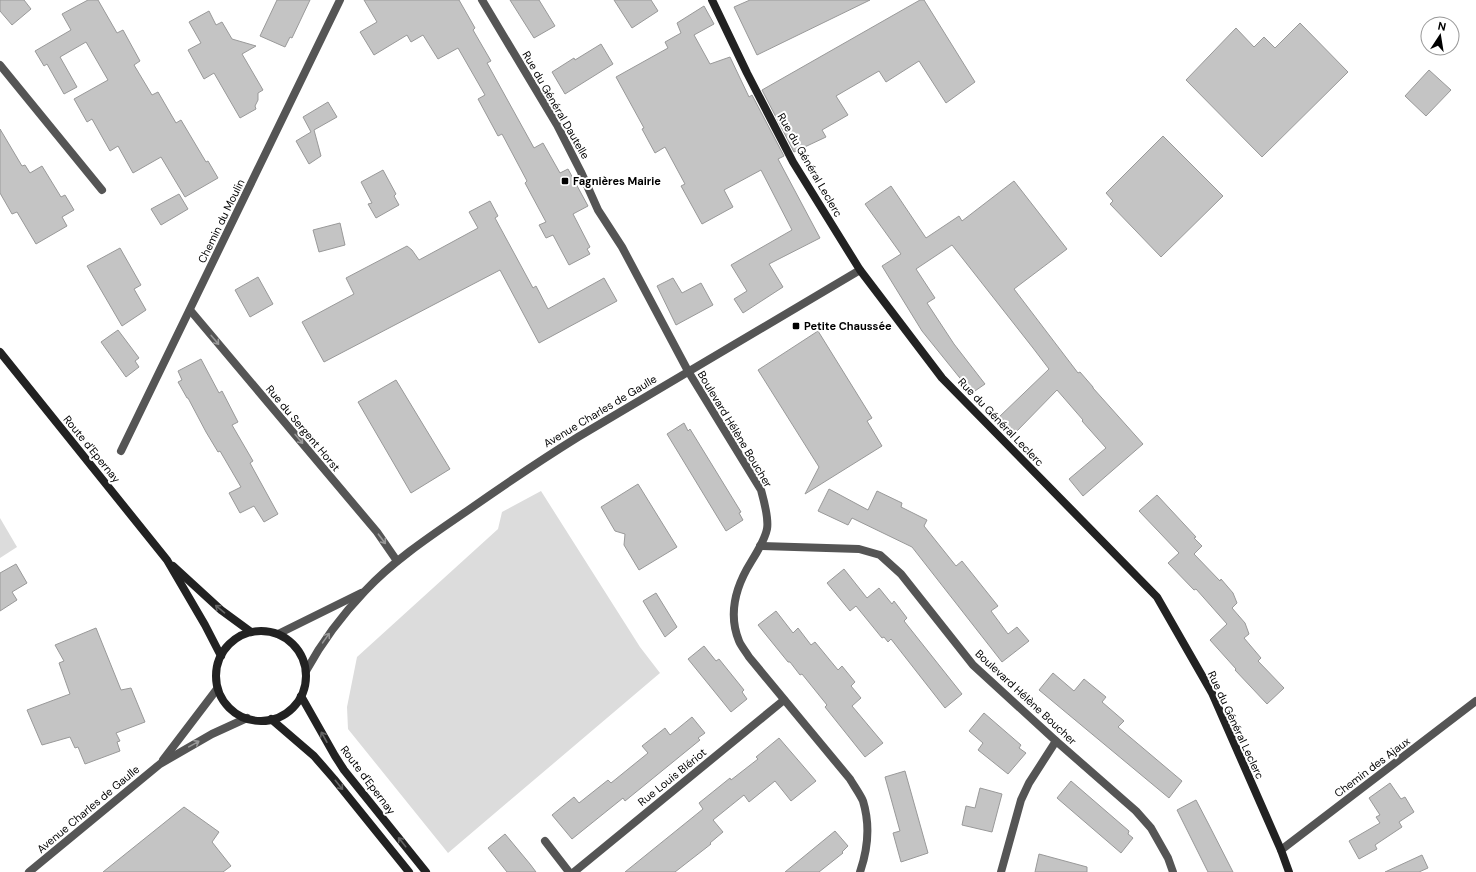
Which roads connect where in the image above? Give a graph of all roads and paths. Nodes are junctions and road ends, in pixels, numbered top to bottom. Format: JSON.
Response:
{"nodes":[{"id":1,"x":340,"y":0,"type":"edge"},
{"id":2,"x":482,"y":0,"type":"edge"},
{"id":3,"x":712,"y":0,"type":"edge"},
{"id":4,"x":0,"y":65,"type":"edge"},
{"id":5,"x":102,"y":190,"type":"dead end"},
{"id":6,"x":860,"y":270,"type":"junction"},
{"id":7,"x":190,"y":310,"type":"junction"},
{"id":8,"x":0,"y":352,"type":"edge"},
{"id":9,"x":688,"y":371,"type":"junction"},
{"id":10,"x":121,"y":451,"type":"dead end"},
{"id":11,"x":760,"y":546,"type":"junction"},
{"id":12,"x":167,"y":560,"type":"junction"},
{"id":13,"x":397,"y":562,"type":"junction"},
{"id":14,"x":365,"y":590,"type":"junction"},
{"id":15,"x":251,"y":632,"type":"junction"},
{"id":16,"x":278,"y":634,"type":"junction"},
{"id":17,"x":221,"y":656,"type":"junction"},
{"id":18,"x":306,"y":671,"type":"junction"},
{"id":19,"x":217,"y":689,"type":"junction"},
{"id":20,"x":301,"y":696,"type":"junction"},
{"id":21,"x":784,"y":700,"type":"junction"},
{"id":22,"x":1476,"y":701,"type":"edge"},
{"id":23,"x":247,"y":718,"type":"junction"},
{"id":24,"x":271,"y":719,"type":"junction"},
{"id":25,"x":1056,"y":741,"type":"junction"},
{"id":26,"x":160,"y":764,"type":"junction"},
{"id":27,"x":545,"y":841,"type":"dead end"},
{"id":28,"x":1281,"y":850,"type":"junction"},
{"id":29,"x":29,"y":872,"type":"edge"},
{"id":30,"x":409,"y":872,"type":"edge"},
{"id":31,"x":426,"y":872,"type":"edge"},
{"id":32,"x":569,"y":872,"type":"edge"},
{"id":33,"x":574,"y":872,"type":"edge"},
{"id":34,"x":860,"y":872,"type":"edge"},
{"id":35,"x":1001,"y":872,"type":"edge"},
{"id":36,"x":1173,"y":872,"type":"edge"},
{"id":37,"x":1289,"y":872,"type":"edge"}],
"edges":[{"from":1,"to":7,"type":"street","name":"Chemin du Moulin"},
{"from":2,"to":9,"type":"street","name":"Rue du Général Dautelle"},
{"from":3,"to":6,"type":"main road","name":"Rue du Général Leclerc"},
{"from":4,"to":5,"type":"street"},
{"from":6,"to":9,"type":"street","name":"Avenue Charles de Gaulle"},
{"from":6,"to":28,"type":"main road","name":"Rue du Général Leclerc"},
{"from":7,"to":10,"type":"street","name":"Chemin du Moulin"},
{"from":7,"to":13,"type":"street","name":"Rue du Sergent Horst","one_way":true},
{"from":8,"to":12,"type":"main road","name":"Route d'Epernay"},
{"from":9,"to":11,"type":"street","name":"Boulevard Hélène Boucher"},
{"from":9,"to":13,"type":"street","name":"Avenue Charles de Gaulle"},
{"from":11,"to":21,"type":"street","name":"Boulevard Hélène Boucher"},
{"from":11,"to":25,"type":"street","name":"Boulevard Hélène Boucher"},
{"from":15,"to":12,"type":"main road","name":"Route d'Epernay","one_way":true},
{"from":12,"to":17,"type":"main road","name":"Route d'Epernay"},
{"from":13,"to":14,"type":"street","name":"Avenue Charles de Gaulle"},
{"from":14,"to":16,"type":"street","name":"Avenue Charles de Gaulle"},
{"from":18,"to":14,"type":"street","name":"Avenue Charles de Gaulle","one_way":true},
{"from":15,"to":16,"type":"main road"},
{"from":15,"to":17,"type":"main road"},
{"from":16,"to":18,"type":"main road"},
{"from":17,"to":19,"type":"main road"},
{"from":18,"to":20,"type":"main road"},
{"from":19,"to":23,"type":"main road"},
{"from":19,"to":26,"type":"street","name":"Avenue Charles de Gaulle"},
{"from":20,"to":24,"type":"main road"},
{"from":31,"to":20,"type":"main road","name":"Route d'Epernay","one_way":true},
{"from":21,"to":33,"type":"street","name":"Rue Louis Blériot"},
{"from":21,"to":34,"type":"street","name":"Boulevard Hélène Boucher"},
{"from":22,"to":28,"type":"street","name":"Chemin des Ajaux"},
{"from":23,"to":24,"type":"main road"},
{"from":26,"to":23,"type":"street","name":"Avenue Charles de Gaulle","one_way":true},
{"from":24,"to":30,"type":"main road","one_way":true},
{"from":25,"to":35,"type":"street"},
{"from":25,"to":36,"type":"street","name":"Boulevard Hélène Boucher"},
{"from":26,"to":29,"type":"street","name":"Avenue Charles de Gaulle"},
{"from":27,"to":32,"type":"street"},
{"from":28,"to":37,"type":"main road","name":"Rue du Général Leclerc"}]}
